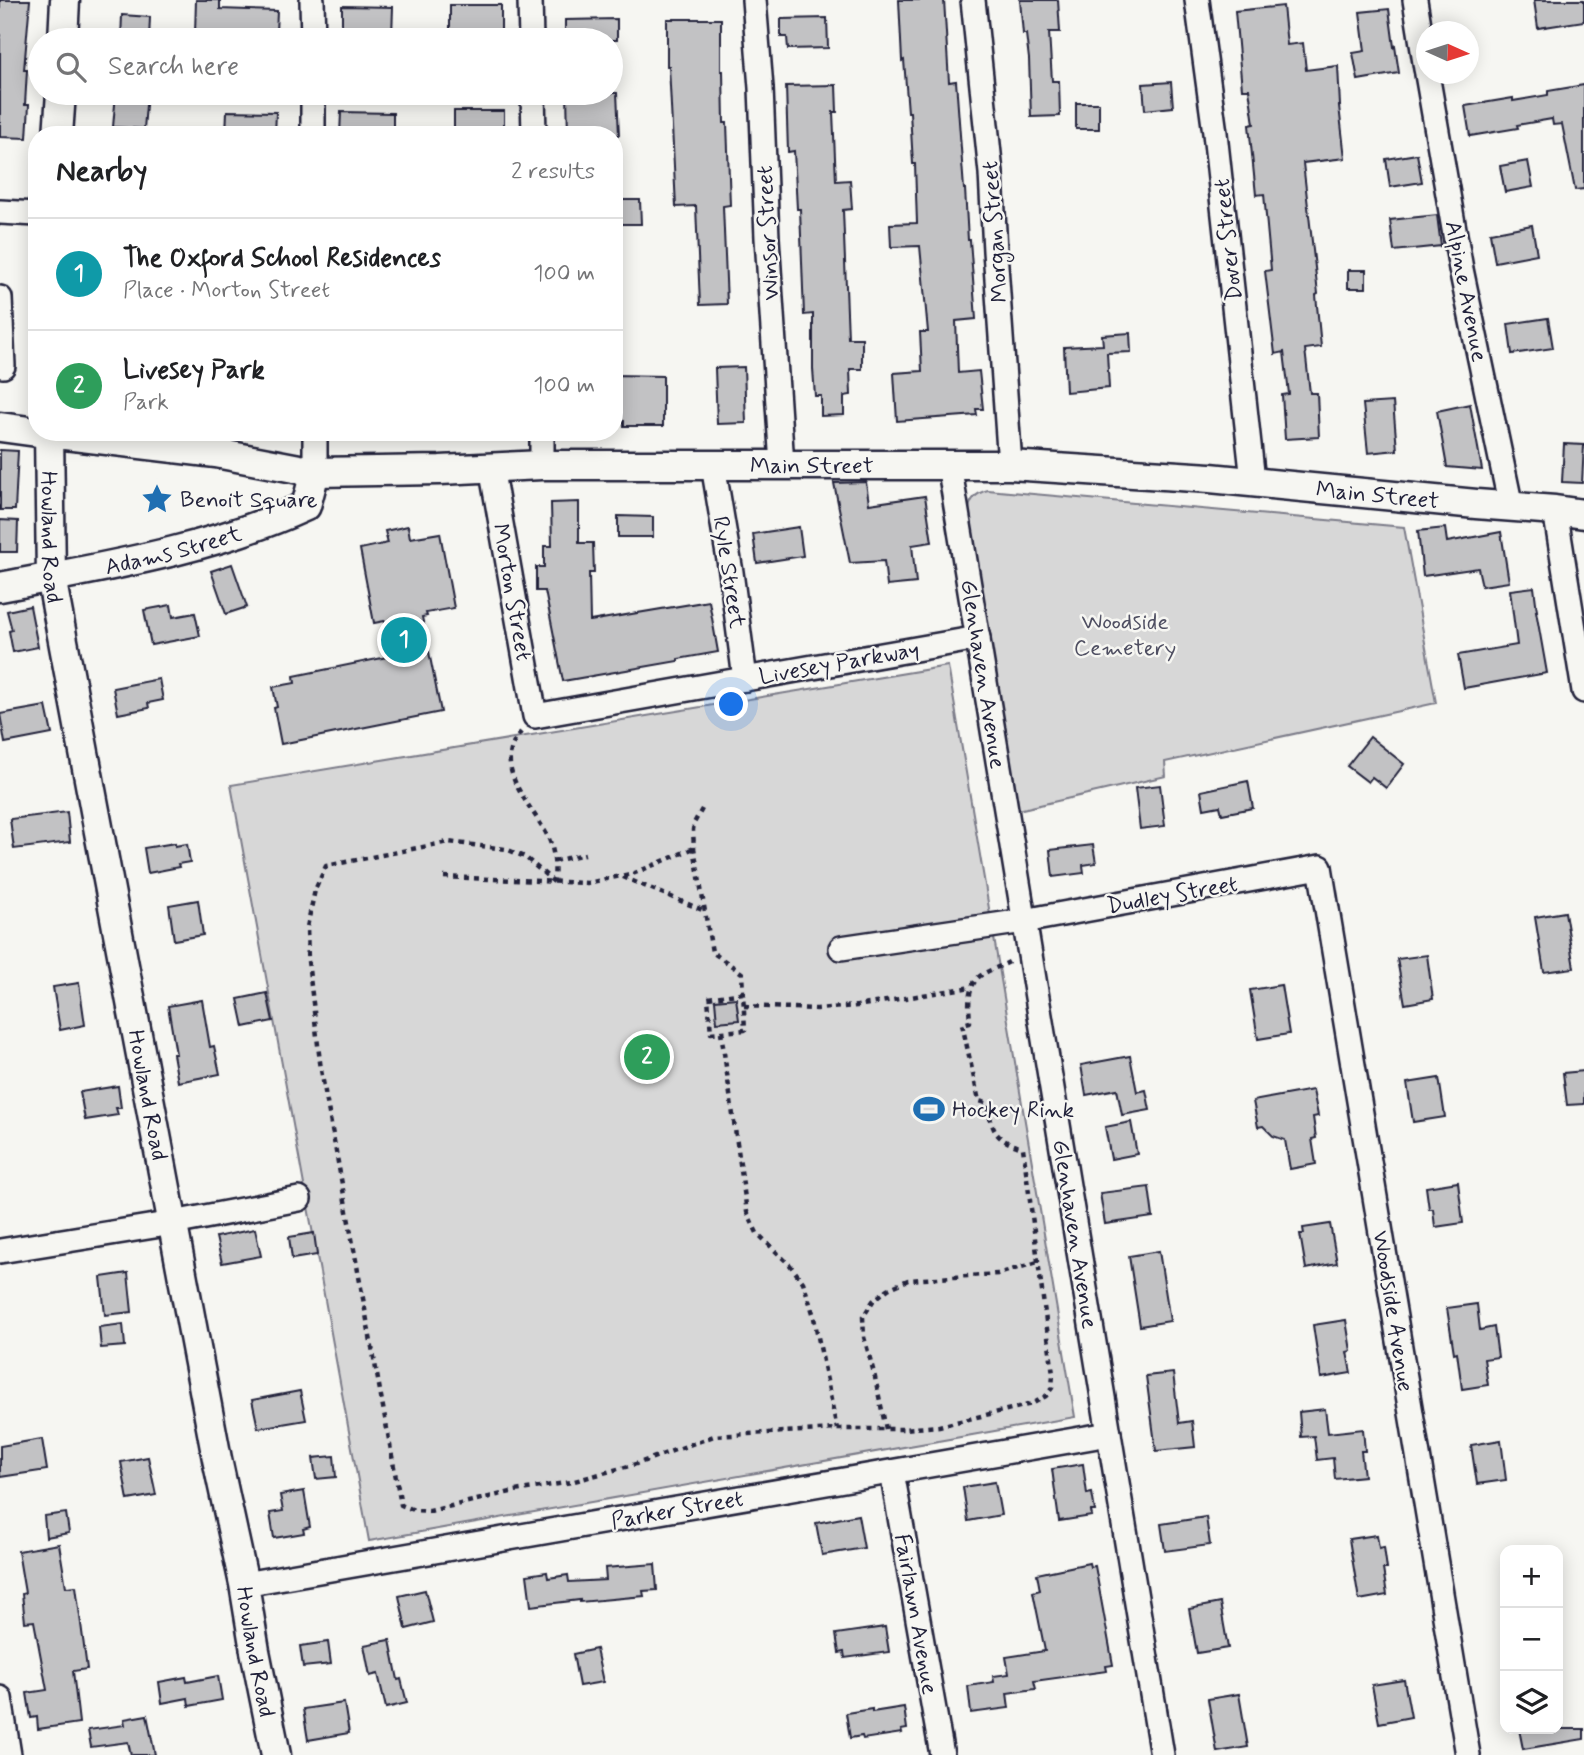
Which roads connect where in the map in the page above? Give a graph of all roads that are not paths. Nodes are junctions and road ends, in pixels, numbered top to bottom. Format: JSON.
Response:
{"nodes":[{"id":1,"x":65,"y":0,"type":"edge"},
{"id":2,"x":312,"y":0,"type":"edge"},
{"id":3,"x":530,"y":0,"type":"edge"},
{"id":4,"x":754,"y":0,"type":"edge"},
{"id":5,"x":973,"y":0,"type":"edge"},
{"id":6,"x":1197,"y":0,"type":"edge"},
{"id":7,"x":1415,"y":0,"type":"edge"},
{"id":8,"x":1419,"y":21,"type":"edge"},
{"id":9,"x":64,"y":28,"type":"edge"},
{"id":10,"x":313,"y":28,"type":"edge"},
{"id":11,"x":531,"y":28,"type":"edge"},
{"id":12,"x":1429,"y":84,"type":"edge"},
{"id":13,"x":60,"y":105,"type":"edge"},
{"id":14,"x":313,"y":105,"type":"edge"},
{"id":15,"x":533,"y":105,"type":"edge"},
{"id":16,"x":59,"y":126,"type":"edge"},
{"id":17,"x":313,"y":126,"type":"edge"},
{"id":18,"x":534,"y":126,"type":"edge"},
{"id":19,"x":0,"y":212,"type":"edge"},
{"id":20,"x":28,"y":214,"type":"edge"},
{"id":21,"x":0,"y":298,"type":"edge"},
{"id":22,"x":0,"y":365,"type":"edge"},
{"id":23,"x":0,"y":427,"type":"edge"},
{"id":24,"x":28,"y":430,"type":"edge"},
{"id":25,"x":43,"y":441,"type":"edge"},
{"id":26,"x":117,"y":441,"type":"edge"},
{"id":27,"x":315,"y":441,"type":"edge"},
{"id":28,"x":542,"y":441,"type":"edge"},
{"id":29,"x":949,"y":464,"type":"junction"},
{"id":30,"x":542,"y":465,"type":"junction"},
{"id":31,"x":713,"y":465,"type":"junction"},
{"id":32,"x":782,"y":465,"type":"junction"},
{"id":33,"x":1010,"y":465,"type":"junction"},
{"id":34,"x":491,"y":467,"type":"junction"},
{"id":35,"x":315,"y":472,"type":"junction"},
{"id":36,"x":1252,"y":481,"type":"junction"},
{"id":37,"x":1511,"y":507,"type":"junction"},
{"id":38,"x":1555,"y":510,"type":"junction"},
{"id":39,"x":1584,"y":514,"type":"edge"},
{"id":40,"x":51,"y":577,"type":"junction"},
{"id":41,"x":0,"y":587,"type":"edge"},
{"id":42,"x":978,"y":638,"type":"junction"},
{"id":43,"x":745,"y":679,"type":"junction"},
{"id":44,"x":1584,"y":691,"type":"edge"},
{"id":45,"x":536,"y":716,"type":"joint"},
{"id":46,"x":1320,"y":867,"type":"joint"},
{"id":47,"x":1026,"y":929,"type":"junction"},
{"id":48,"x":841,"y":948,"type":"dead end"},
{"id":49,"x":299,"y":1199,"type":"dead end"},
{"id":50,"x":173,"y":1223,"type":"junction"},
{"id":51,"x":0,"y":1251,"type":"edge"},
{"id":52,"x":1109,"y":1434,"type":"junction"},
{"id":53,"x":892,"y":1472,"type":"junction"},
{"id":54,"x":244,"y":1584,"type":"junction"},
{"id":55,"x":0,"y":1698,"type":"edge"},
{"id":56,"x":9,"y":1755,"type":"edge"},
{"id":57,"x":276,"y":1755,"type":"edge"},
{"id":58,"x":942,"y":1755,"type":"edge"},
{"id":59,"x":1162,"y":1755,"type":"edge"},
{"id":60,"x":1468,"y":1755,"type":"edge"}],
"edges":[{"from":1,"to":9,"type":"main road"},
{"from":2,"to":10,"type":"street"},
{"from":3,"to":11,"type":"street"},
{"from":4,"to":32,"type":"street","name":"Winsor Street"},
{"from":5,"to":33,"type":"street","name":"Morgan Street"},
{"from":6,"to":36,"type":"street","name":"Dover Street"},
{"from":7,"to":8,"type":"street","name":"Alpine Avenue"},
{"from":12,"to":37,"type":"street","name":"Alpine Avenue"},
{"from":13,"to":16,"type":"main road"},
{"from":14,"to":17,"type":"street"},
{"from":15,"to":18,"type":"street"},
{"from":19,"to":20,"type":"street"},
{"from":21,"to":22,"type":"street"},
{"from":23,"to":24,"type":"main road","name":"Main Street"},
{"from":25,"to":40,"type":"main road","name":"Howland Road"},
{"from":26,"to":35,"type":"main road","name":"Main Street"},
{"from":27,"to":35,"type":"street"},
{"from":28,"to":30,"type":"street"},
{"from":29,"to":32,"type":"main road","name":"Main Street"},
{"from":29,"to":33,"type":"main road","name":"Main Street"},
{"from":29,"to":42,"type":"street","name":"Glenhaven Avenue"},
{"from":30,"to":31,"type":"main road","name":"Main Street"},
{"from":30,"to":34,"type":"main road","name":"Main Street"},
{"from":31,"to":32,"type":"main road","name":"Main Street"},
{"from":31,"to":43,"type":"street","name":"Ryle Street"},
{"from":33,"to":36,"type":"main road","name":"Main Street"},
{"from":34,"to":35,"type":"main road","name":"Main Street"},
{"from":34,"to":45,"type":"street","name":"Morton Street"},
{"from":35,"to":40,"type":"main road","name":"Adams Street"},
{"from":36,"to":37,"type":"main road","name":"Main Street"},
{"from":37,"to":38,"type":"main road","name":"Main Street"},
{"from":38,"to":39,"type":"main road","name":"Main Street"},
{"from":38,"to":44,"type":"street"},
{"from":40,"to":41,"type":"main road","name":"Adams Street"},
{"from":40,"to":50,"type":"main road","name":"Howland Road"},
{"from":42,"to":43,"type":"street","name":"Livesey Parkway"},
{"from":42,"to":47,"type":"street","name":"Glenhaven Avenue"},
{"from":43,"to":45,"type":"street","name":"Livesey Parkway"},
{"from":46,"to":47,"type":"street","name":"Dudley Street"},
{"from":46,"to":60,"type":"street","name":"Woodside Avenue"},
{"from":47,"to":48,"type":"street","name":"Dudley Street"},
{"from":47,"to":52,"type":"street","name":"Glenhaven Avenue"},
{"from":49,"to":50,"type":"street"},
{"from":50,"to":51,"type":"street"},
{"from":50,"to":54,"type":"main road","name":"Howland Road"},
{"from":52,"to":53,"type":"street","name":"Parker Street"},
{"from":52,"to":59,"type":"street","name":"Glenhaven Avenue"},
{"from":53,"to":54,"type":"street","name":"Parker Street"},
{"from":53,"to":58,"type":"street","name":"Fairlawn Avenue"},
{"from":54,"to":57,"type":"main road","name":"Howland Road"},
{"from":55,"to":56,"type":"street"}]}
